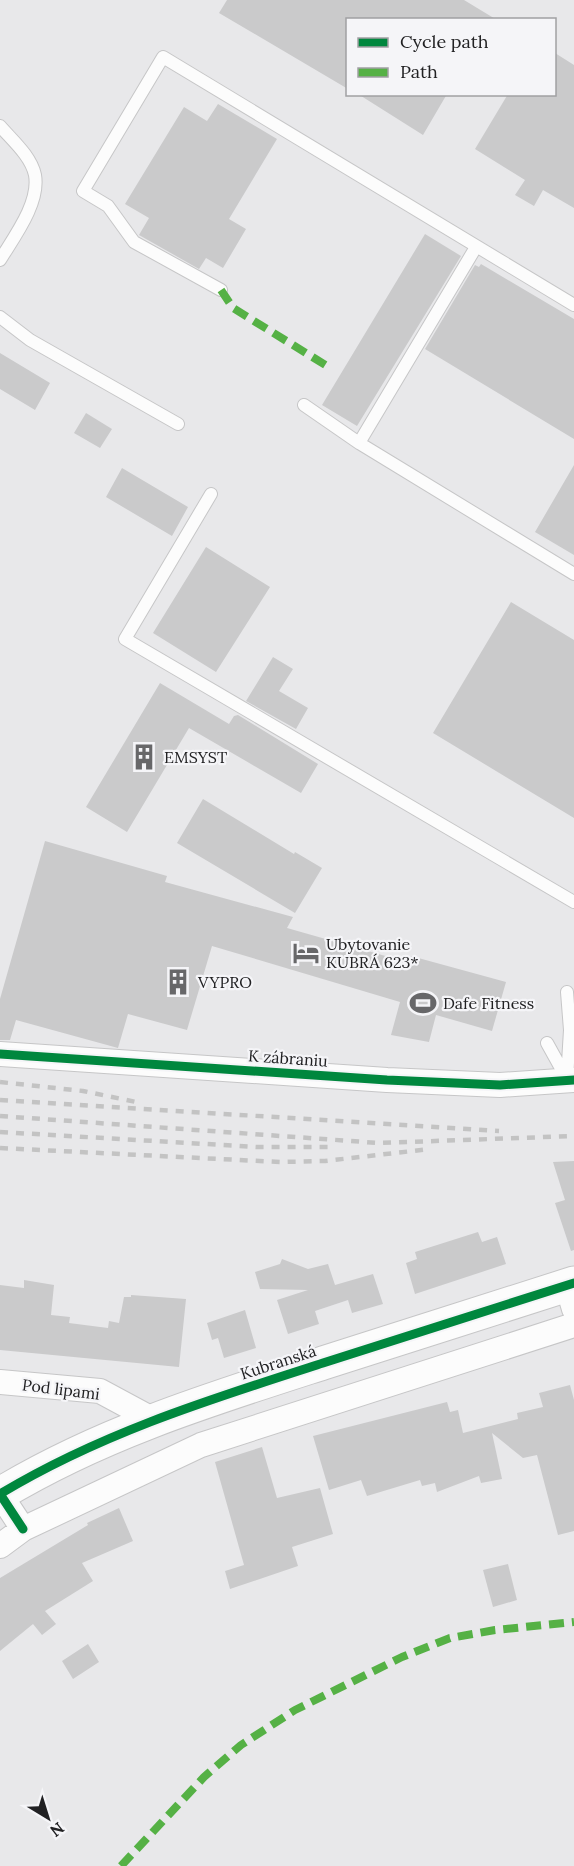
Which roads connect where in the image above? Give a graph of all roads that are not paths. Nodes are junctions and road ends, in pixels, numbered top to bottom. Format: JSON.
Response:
{"nodes":[{"id":1,"x":0,"y":126,"type":"edge"},
{"id":2,"x":476,"y":247,"type":"junction"},
{"id":3,"x":0,"y":260,"type":"edge"},
{"id":4,"x":221,"y":290,"type":"dead end"},
{"id":5,"x":574,"y":305,"type":"edge"},
{"id":6,"x":0,"y":317,"type":"edge"},
{"id":7,"x":304,"y":405,"type":"dead end"},
{"id":8,"x":178,"y":424,"type":"dead end"},
{"id":9,"x":359,"y":443,"type":"junction"},
{"id":10,"x":211,"y":494,"type":"dead end"},
{"id":11,"x":574,"y":574,"type":"edge"},
{"id":12,"x":574,"y":902,"type":"edge"},
{"id":13,"x":567,"y":992,"type":"dead end"},
{"id":14,"x":572,"y":1026,"type":"edge"},
{"id":15,"x":547,"y":1043,"type":"dead end"},
{"id":16,"x":0,"y":1054,"type":"edge"},
{"id":17,"x":570,"y":1079,"type":"edge"},
{"id":18,"x":572,"y":1292,"type":"edge"},
{"id":19,"x":574,"y":1325,"type":"edge"},
{"id":20,"x":386,"y":1343,"type":"junction"},
{"id":21,"x":0,"y":1382,"type":"edge"},
{"id":22,"x":397,"y":1382,"type":"junction"},
{"id":23,"x":187,"y":1406,"type":"junction"},
{"id":24,"x":152,"y":1419,"type":"junction"},
{"id":25,"x":201,"y":1445,"type":"junction"},
{"id":26,"x":0,"y":1494,"type":"edge"},
{"id":27,"x":23,"y":1529,"type":"junction"},
{"id":28,"x":0,"y":1546,"type":"edge"}],
"edges":[{"from":1,"to":3,"type":"lane"},
{"from":2,"to":4,"type":"lane"},
{"from":2,"to":5,"type":"lane"},
{"from":2,"to":9,"type":"lane"},
{"from":6,"to":8,"type":"lane"},
{"from":7,"to":9,"type":"lane"},
{"from":9,"to":11,"type":"lane"},
{"from":10,"to":12,"type":"lane"},
{"from":13,"to":14,"type":"lane"},
{"from":14,"to":17,"type":"lane"},
{"from":15,"to":17,"type":"lane"},
{"from":16,"to":17,"type":"street","name":"K zábraniu"},
{"from":18,"to":20,"type":"street","name":"Kubranská"},
{"from":19,"to":22,"type":"street"},
{"from":20,"to":22,"type":"street"},
{"from":20,"to":23,"type":"street","name":"Kubranská"},
{"from":21,"to":24,"type":"street","name":"Pod lipami"},
{"from":22,"to":25,"type":"street"},
{"from":23,"to":24,"type":"street","name":"Kubranská"},
{"from":23,"to":25,"type":"street"},
{"from":24,"to":26,"type":"street","name":"Kubranská"},
{"from":25,"to":27,"type":"street"},
{"from":26,"to":27,"type":"street","name":"Kubranská"},
{"from":27,"to":28,"type":"street"}]}
